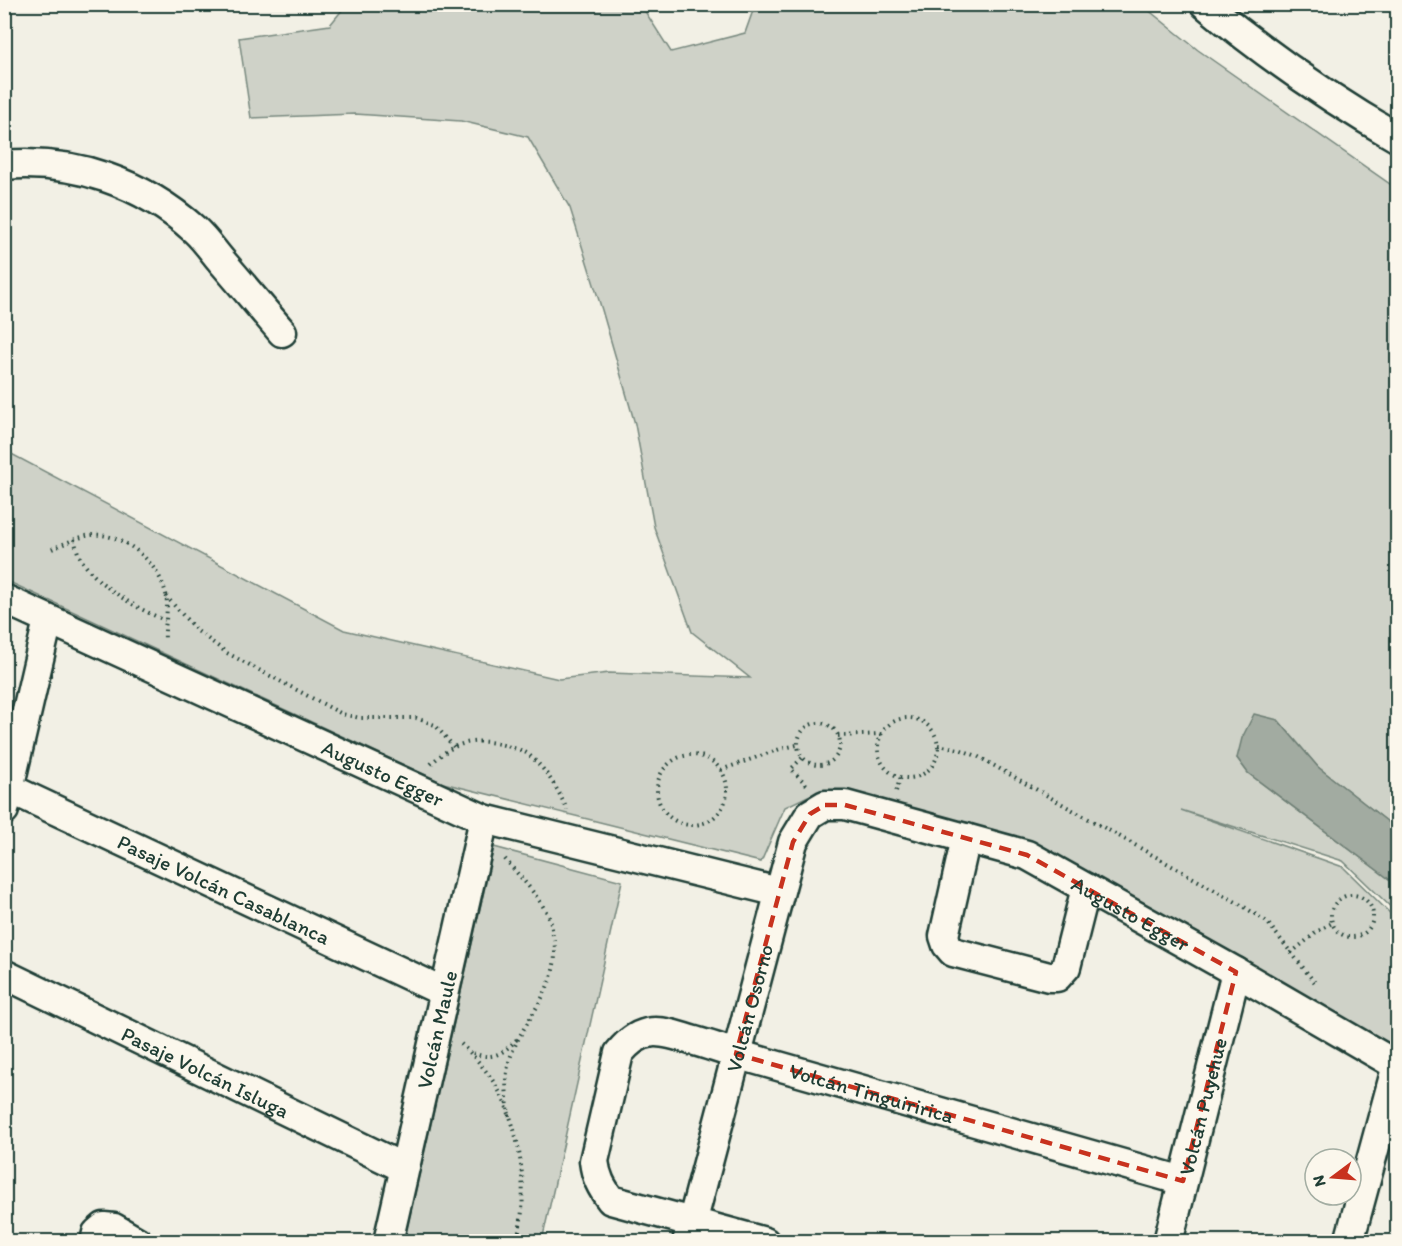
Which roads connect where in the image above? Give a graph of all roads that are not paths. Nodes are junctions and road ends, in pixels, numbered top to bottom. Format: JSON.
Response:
{"nodes":[{"id":1,"x":1205,"y":4,"type":"edge"},
{"id":2,"x":1398,"y":138,"type":"edge"},
{"id":3,"x":4,"y":165,"type":"edge"},
{"id":4,"x":282,"y":332,"type":"dead end"},
{"id":5,"x":4,"y":599,"type":"edge"},
{"id":6,"x":48,"y":620,"type":"junction"},
{"id":7,"x":6,"y":795,"type":"edge"},
{"id":8,"x":845,"y":805,"type":"joint"},
{"id":9,"x":484,"y":819,"type":"junction"},
{"id":10,"x":966,"y":838,"type":"junction"},
{"id":11,"x":1086,"y":888,"type":"junction"},
{"id":12,"x":779,"y":892,"type":"junction"},
{"id":13,"x":1236,"y":972,"type":"junction"},
{"id":14,"x":4,"y":974,"type":"edge"},
{"id":15,"x":444,"y":992,"type":"junction"},
{"id":16,"x":736,"y":1054,"type":"junction"},
{"id":17,"x":1397,"y":1066,"type":"edge"},
{"id":18,"x":404,"y":1168,"type":"junction"},
{"id":19,"x":1183,"y":1181,"type":"junction"},
{"id":20,"x":690,"y":1231,"type":"edge"},
{"id":21,"x":95,"y":1242,"type":"edge"},
{"id":22,"x":138,"y":1242,"type":"edge"},
{"id":23,"x":387,"y":1242,"type":"edge"},
{"id":24,"x":765,"y":1242,"type":"edge"},
{"id":25,"x":1168,"y":1242,"type":"edge"},
{"id":26,"x":1349,"y":1242,"type":"edge"}],
"edges":[{"from":1,"to":2,"type":"street"},
{"from":3,"to":4,"type":"street"},
{"from":5,"to":6,"type":"street","name":"Augusto Egger"},
{"from":6,"to":7,"type":"street"},
{"from":6,"to":9,"type":"street","name":"Augusto Egger"},
{"from":7,"to":15,"type":"street","name":"Pasaje Volcán Casablanca"},
{"from":8,"to":10,"type":"street","name":"Augusto Egger"},
{"from":8,"to":12,"type":"street","name":"Volcán Osorno"},
{"from":9,"to":12,"type":"street","name":"Augusto Egger"},
{"from":9,"to":15,"type":"street","name":"Volcán Maule"},
{"from":10,"to":11,"type":"street","name":"Augusto Egger"},
{"from":10,"to":11,"type":"street"},
{"from":11,"to":13,"type":"street","name":"Augusto Egger"},
{"from":12,"to":16,"type":"street","name":"Volcán Osorno"},
{"from":13,"to":17,"type":"street","name":"Augusto Egger"},
{"from":13,"to":19,"type":"street","name":"Volcán Puyehue"},
{"from":14,"to":18,"type":"street","name":"Pasaje Volcán Isluga"},
{"from":15,"to":18,"type":"street","name":"Volcán Maule"},
{"from":16,"to":19,"type":"street","name":"Volcán Tinguiririca"},
{"from":16,"to":20,"type":"street","name":"Volcán Osorno"},
{"from":16,"to":20,"type":"street","name":"Volcán Tinguiririca"},
{"from":17,"to":26,"type":"street"},
{"from":18,"to":23,"type":"street","name":"Volcán Maule"},
{"from":19,"to":25,"type":"street","name":"Volcán Puyehue"},
{"from":20,"to":24,"type":"street","name":"Volcán Tinguiririca"},
{"from":21,"to":22,"type":"street"}]}
